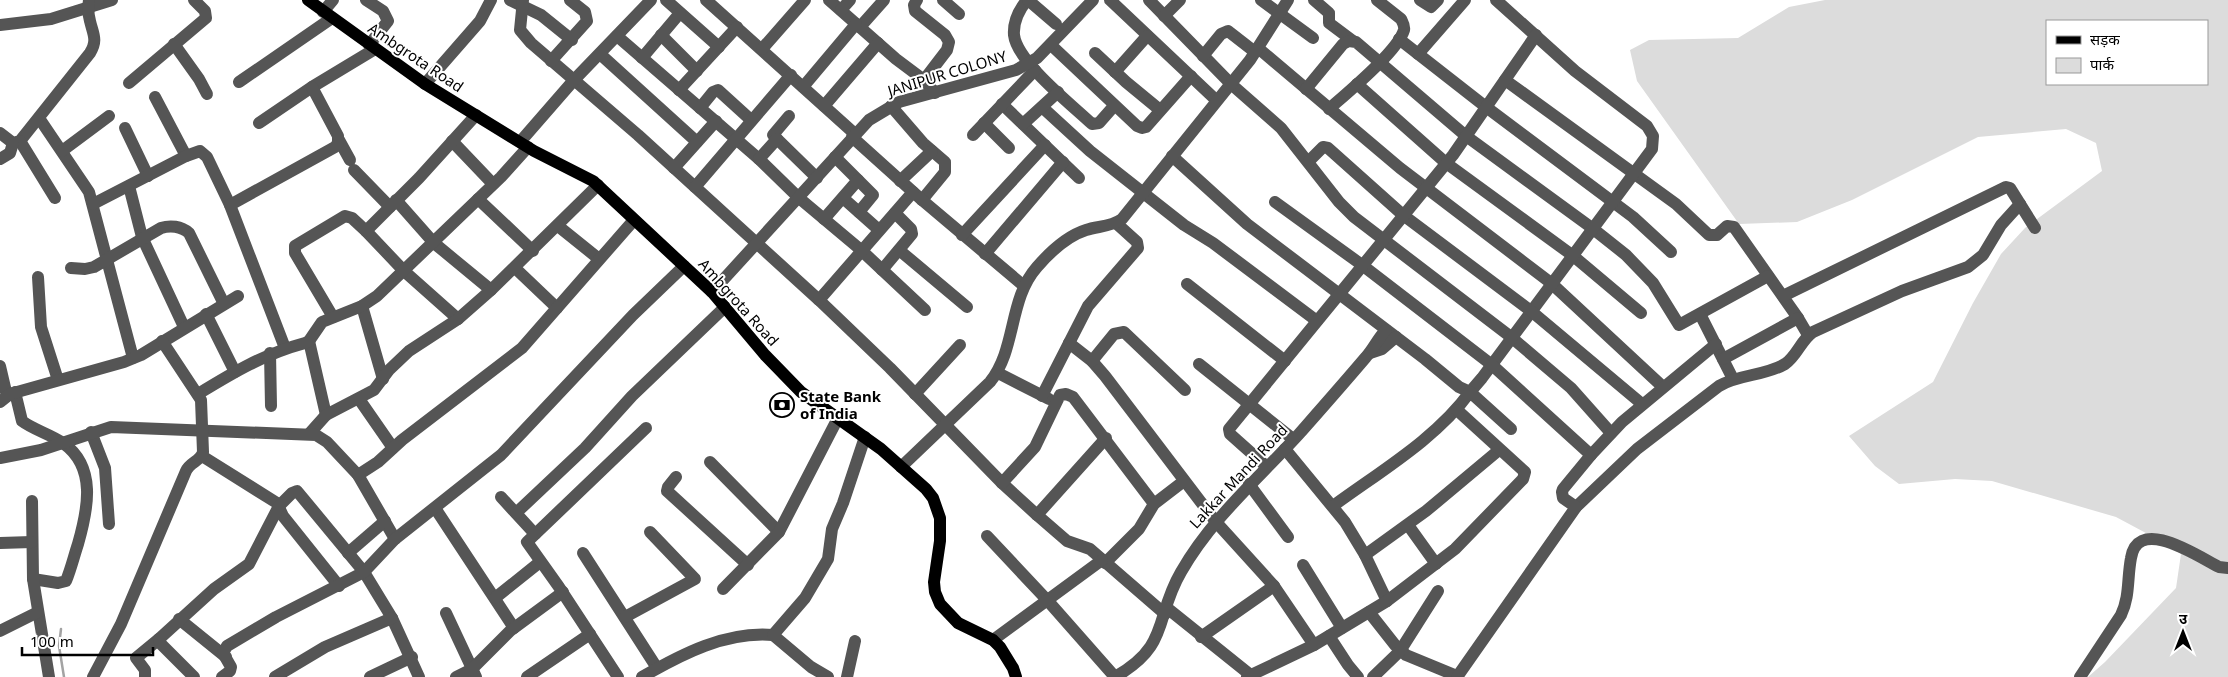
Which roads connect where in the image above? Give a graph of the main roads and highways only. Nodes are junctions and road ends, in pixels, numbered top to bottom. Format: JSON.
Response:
{"nodes":[{"id":1,"x":308,"y":0,"type":"edge"},
{"id":2,"x":1016,"y":677,"type":"edge"}],
"edges":[{"from":1,"to":2,"type":"main road","name":"Ambgrota Road"}]}
